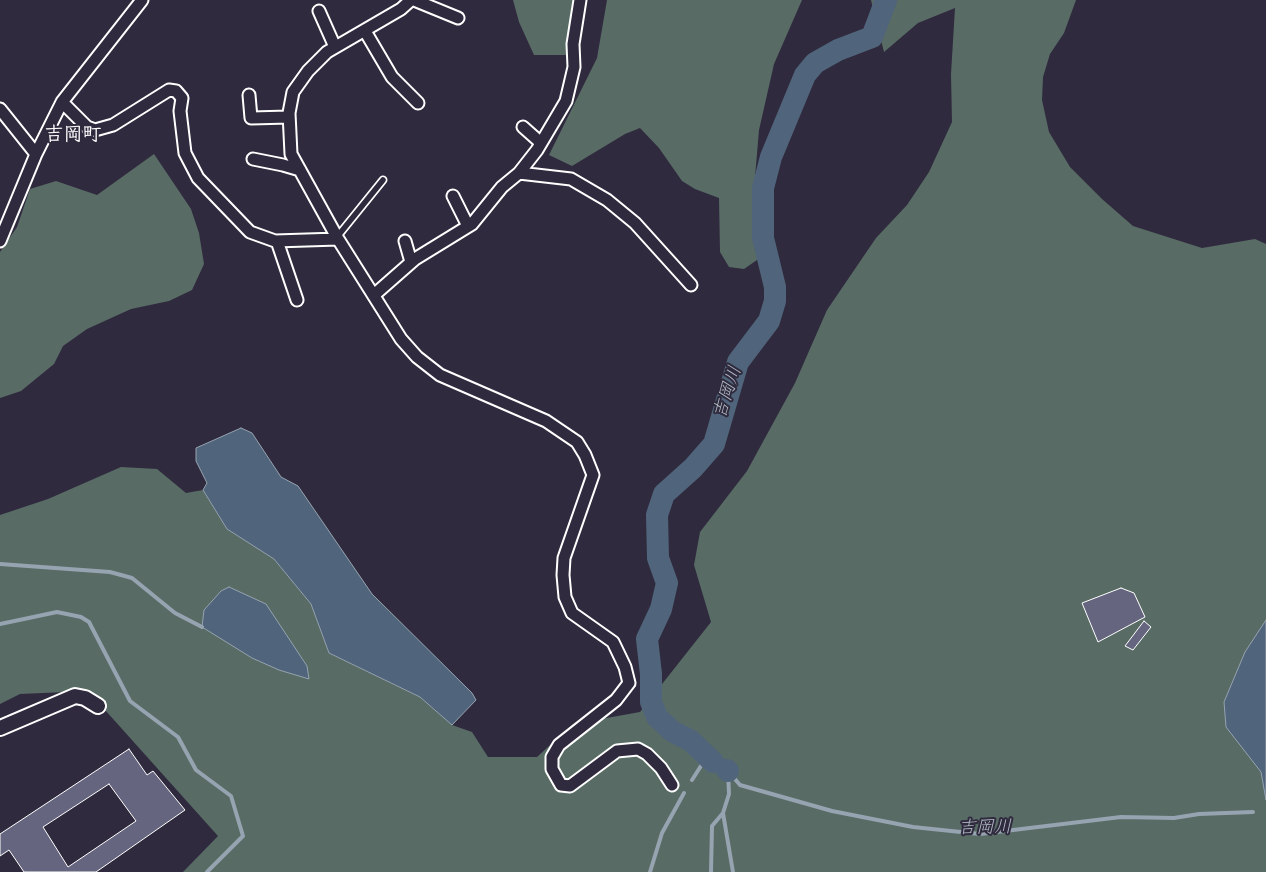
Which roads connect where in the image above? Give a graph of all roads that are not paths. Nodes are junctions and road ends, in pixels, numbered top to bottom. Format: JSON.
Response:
{"nodes":[{"id":1,"x":142,"y":0,"type":"edge"},
{"id":2,"x":413,"y":0,"type":"edge"},
{"id":3,"x":580,"y":0,"type":"edge"},
{"id":4,"x":319,"y":11,"type":"dead end"},
{"id":5,"x":458,"y":18,"type":"dead end"},
{"id":6,"x":365,"y":30,"type":"junction"},
{"id":7,"x":336,"y":47,"type":"junction"},
{"id":8,"x":249,"y":96,"type":"dead end"},
{"id":9,"x":62,"y":102,"type":"junction"},
{"id":10,"x":418,"y":103,"type":"dead end"},
{"id":11,"x":0,"y":109,"type":"edge"},
{"id":12,"x":289,"y":117,"type":"junction"},
{"id":13,"x":523,"y":126,"type":"dead end"},
{"id":14,"x":541,"y":143,"type":"junction"},
{"id":15,"x":36,"y":154,"type":"junction"},
{"id":16,"x":253,"y":159,"type":"dead end"},
{"id":17,"x":300,"y":170,"type":"junction"},
{"id":18,"x":519,"y":173,"type":"junction"},
{"id":19,"x":383,"y":180,"type":"dead end"},
{"id":20,"x":453,"y":196,"type":"dead end"},
{"id":21,"x":468,"y":226,"type":"junction"},
{"id":22,"x":338,"y":238,"type":"junction"},
{"id":23,"x":404,"y":240,"type":"dead end"},
{"id":24,"x":0,"y":241,"type":"edge"},
{"id":25,"x":277,"y":241,"type":"junction"},
{"id":26,"x":411,"y":262,"type":"junction"},
{"id":27,"x":691,"y":285,"type":"dead end"},
{"id":28,"x":374,"y":295,"type":"junction"},
{"id":29,"x":297,"y":300,"type":"dead end"},
{"id":30,"x":98,"y":706,"type":"dead end"},
{"id":31,"x":0,"y":728,"type":"edge"},
{"id":32,"x":672,"y":785,"type":"dead end"}],
"edges":[{"from":1,"to":9,"type":"street"},
{"from":2,"to":5,"type":"street"},
{"from":2,"to":6,"type":"street"},
{"from":3,"to":14,"type":"street"},
{"from":4,"to":7,"type":"street"},
{"from":6,"to":7,"type":"street"},
{"from":6,"to":10,"type":"street"},
{"from":7,"to":12,"type":"street"},
{"from":8,"to":12,"type":"street"},
{"from":9,"to":15,"type":"street"},
{"from":9,"to":25,"type":"street"},
{"from":11,"to":15,"type":"street"},
{"from":12,"to":17,"type":"street"},
{"from":13,"to":14,"type":"street"},
{"from":14,"to":18,"type":"street"},
{"from":15,"to":24,"type":"street"},
{"from":16,"to":17,"type":"street"},
{"from":17,"to":22,"type":"street"},
{"from":18,"to":21,"type":"street"},
{"from":18,"to":27,"type":"street"},
{"from":19,"to":22,"type":"lane"},
{"from":20,"to":21,"type":"street"},
{"from":21,"to":26,"type":"street"},
{"from":22,"to":25,"type":"street"},
{"from":22,"to":28,"type":"street"},
{"from":23,"to":26,"type":"street"},
{"from":25,"to":29,"type":"street"},
{"from":26,"to":28,"type":"street"},
{"from":28,"to":32,"type":"street"},
{"from":30,"to":31,"type":"street"}]}
